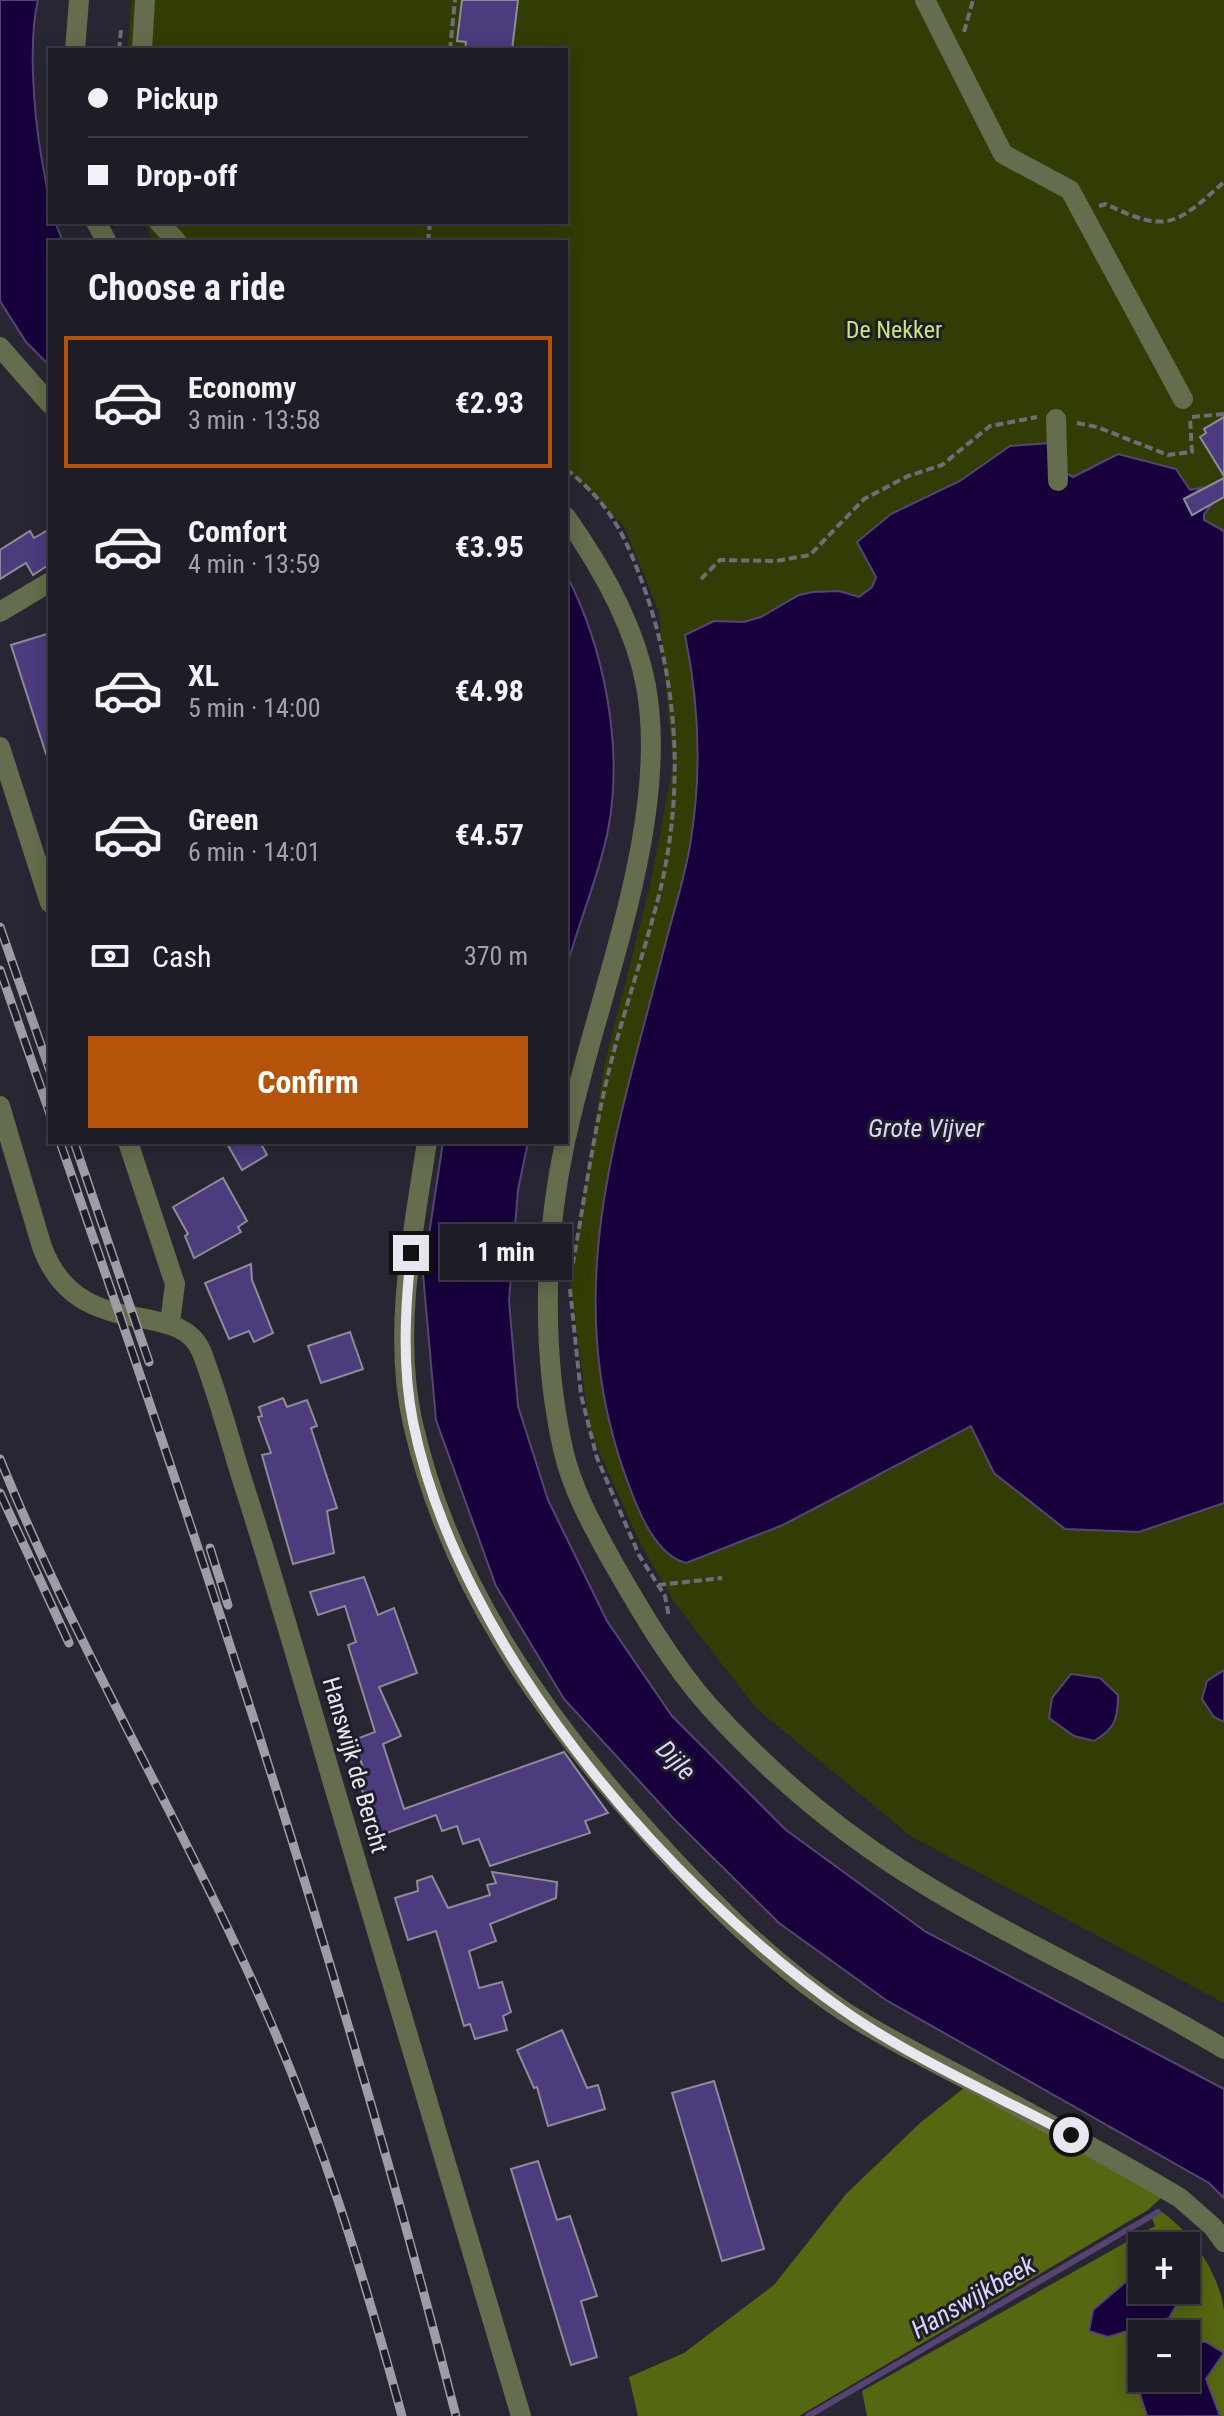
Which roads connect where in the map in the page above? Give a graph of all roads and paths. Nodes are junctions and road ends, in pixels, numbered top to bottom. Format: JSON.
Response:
{"nodes":[{"id":1,"x":79,"y":0,"type":"edge"},
{"id":2,"x":145,"y":0,"type":"edge"},
{"id":3,"x":455,"y":0,"type":"edge"},
{"id":4,"x":925,"y":0,"type":"edge"},
{"id":5,"x":75,"y":48,"type":"edge"},
{"id":6,"x":142,"y":48,"type":"edge"},
{"id":7,"x":450,"y":48,"type":"edge"},
{"id":8,"x":1224,"y":182,"type":"edge"},
{"id":9,"x":1081,"y":211,"type":"junction"},
{"id":10,"x":161,"y":224,"type":"edge"},
{"id":11,"x":175,"y":240,"type":"edge"},
{"id":12,"x":0,"y":347,"type":"edge"},
{"id":13,"x":48,"y":402,"type":"edge"},
{"id":14,"x":1186,"y":408,"type":"junction"},
{"id":15,"x":1224,"y":414,"type":"edge"},
{"id":16,"x":1056,"y":419,"type":"junction"},
{"id":17,"x":568,"y":471,"type":"edge"},
{"id":18,"x":1058,"y":481,"type":"dead end"},
{"id":19,"x":568,"y":520,"type":"edge"},
{"id":20,"x":701,"y":579,"type":"dead end"},
{"id":21,"x":48,"y":583,"type":"edge"},
{"id":22,"x":0,"y":612,"type":"edge"},
{"id":23,"x":0,"y":747,"type":"edge"},
{"id":24,"x":48,"y":897,"type":"edge"},
{"id":25,"x":0,"y":1106,"type":"edge"},
{"id":26,"x":568,"y":1132,"type":"edge"},
{"id":27,"x":129,"y":1144,"type":"edge"},
{"id":28,"x":427,"y":1144,"type":"edge"},
{"id":29,"x":565,"y":1144,"type":"edge"},
{"id":30,"x":170,"y":1323,"type":"junction"},
{"id":31,"x":722,"y":1578,"type":"dead end"},
{"id":32,"x":658,"y":1585,"type":"junction"},
{"id":33,"x":665,"y":1596,"type":"dead end"},
{"id":34,"x":1224,"y":2049,"type":"edge"},
{"id":35,"x":1224,"y":2242,"type":"edge"},
{"id":36,"x":521,"y":2416,"type":"edge"}],
"edges":[{"from":1,"to":5,"type":"street"},
{"from":2,"to":6,"type":"street"},
{"from":3,"to":7,"type":"path"},
{"from":4,"to":9,"type":"street"},
{"from":8,"to":9,"type":"path"},
{"from":9,"to":14,"type":"street"},
{"from":10,"to":11,"type":"street"},
{"from":12,"to":13,"type":"street"},
{"from":14,"to":15,"type":"path"},
{"from":14,"to":16,"type":"path"},
{"from":16,"to":18,"type":"street"},
{"from":16,"to":20,"type":"path"},
{"from":17,"to":32,"type":"path"},
{"from":19,"to":26,"type":"street"},
{"from":21,"to":22,"type":"street"},
{"from":23,"to":24,"type":"street"},
{"from":25,"to":30,"type":"street"},
{"from":27,"to":30,"type":"street"},
{"from":28,"to":35,"type":"street"},
{"from":29,"to":34,"type":"street"},
{"from":30,"to":36,"type":"street","name":"Hanswijk de Bercht"},
{"from":31,"to":32,"type":"path"},
{"from":32,"to":33,"type":"path"}]}
